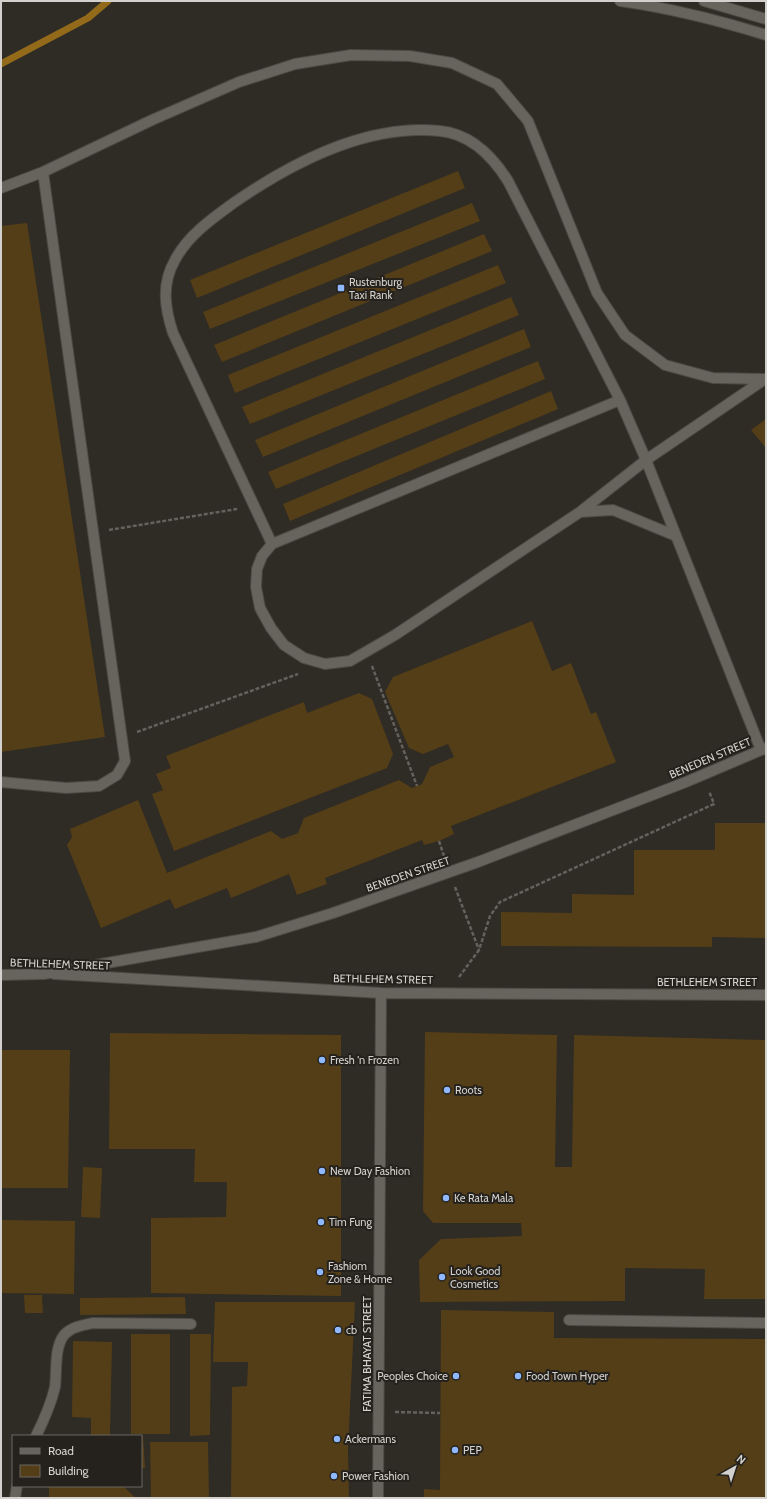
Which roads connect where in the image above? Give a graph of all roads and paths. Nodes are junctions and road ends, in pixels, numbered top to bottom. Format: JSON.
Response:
{"nodes":[{"id":1,"x":620,"y":1,"type":"edge"},
{"id":2,"x":704,"y":1,"type":"edge"},
{"id":3,"x":766,"y":19,"type":"edge"},
{"id":4,"x":766,"y":35,"type":"edge"},
{"id":5,"x":43,"y":172,"type":"junction"},
{"id":6,"x":1,"y":188,"type":"edge"},
{"id":7,"x":765,"y":379,"type":"edge"},
{"id":8,"x":620,"y":400,"type":"junction"},
{"id":9,"x":646,"y":460,"type":"junction"},
{"id":10,"x":254,"y":506,"type":"junction"},
{"id":11,"x":580,"y":512,"type":"junction"},
{"id":12,"x":93,"y":533,"type":"junction"},
{"id":13,"x":676,"y":536,"type":"junction"},
{"id":14,"x":272,"y":544,"type":"junction"},
{"id":15,"x":367,"y":652,"type":"junction"},
{"id":16,"x":325,"y":664,"type":"junction"},
{"id":17,"x":122,"y":737,"type":"junction"},
{"id":18,"x":763,"y":749,"type":"edge"},
{"id":19,"x":703,"y":774,"type":"junction"},
{"id":20,"x":1,"y":782,"type":"edge"},
{"id":21,"x":417,"y":786,"type":"dead end"},
{"id":22,"x":439,"y":840,"type":"dead end"},
{"id":23,"x":450,"y":872,"type":"junction"},
{"id":24,"x":479,"y":950,"type":"junction"},
{"id":25,"x":44,"y":974,"type":"junction"},
{"id":26,"x":1,"y":975,"type":"edge"},
{"id":27,"x":446,"y":992,"type":"junction"},
{"id":28,"x":381,"y":993,"type":"junction"},
{"id":29,"x":766,"y":995,"type":"edge"},
{"id":30,"x":569,"y":1320,"type":"dead end"},
{"id":31,"x":191,"y":1324,"type":"dead end"},
{"id":32,"x":766,"y":1324,"type":"edge"},
{"id":33,"x":378,"y":1412,"type":"junction"},
{"id":34,"x":440,"y":1413,"type":"dead end"},
{"id":35,"x":36,"y":1435,"type":"edge"},
{"id":36,"x":17,"y":1487,"type":"edge"},
{"id":37,"x":15,"y":1498,"type":"edge"},
{"id":38,"x":378,"y":1498,"type":"edge"}],
"edges":[{"from":1,"to":4,"type":"street"},
{"from":2,"to":3,"type":"street"},
{"from":5,"to":6,"type":"street"},
{"from":5,"to":7,"type":"street"},
{"from":5,"to":12,"type":"street"},
{"from":7,"to":9,"type":"street"},
{"from":8,"to":9,"type":"street"},
{"from":8,"to":10,"type":"street"},
{"from":8,"to":14,"type":"street"},
{"from":9,"to":11,"type":"street"},
{"from":9,"to":13,"type":"street"},
{"from":10,"to":12,"type":"path"},
{"from":10,"to":14,"type":"street"},
{"from":11,"to":13,"type":"street"},
{"from":11,"to":15,"type":"street"},
{"from":12,"to":17,"type":"street"},
{"from":13,"to":18,"type":"street"},
{"from":14,"to":16,"type":"street"},
{"from":15,"to":16,"type":"street"},
{"from":15,"to":21,"type":"path"},
{"from":16,"to":17,"type":"path"},
{"from":17,"to":20,"type":"street"},
{"from":18,"to":19,"type":"street","name":"BENEDEN STREET"},
{"from":19,"to":23,"type":"street","name":"BENEDEN STREET"},
{"from":19,"to":24,"type":"path"},
{"from":22,"to":23,"type":"path"},
{"from":23,"to":24,"type":"path"},
{"from":23,"to":25,"type":"street","name":"BENEDEN STREET"},
{"from":24,"to":27,"type":"path"},
{"from":25,"to":26,"type":"street","name":"BETHLEHEM STREET"},
{"from":25,"to":28,"type":"street","name":"BETHLEHEM STREET"},
{"from":27,"to":28,"type":"street","name":"BETHLEHEM STREET"},
{"from":27,"to":29,"type":"street","name":"BETHLEHEM STREET"},
{"from":28,"to":33,"type":"street","name":"FATIMA BHAYAT STREET"},
{"from":30,"to":32,"type":"street"},
{"from":31,"to":35,"type":"street"},
{"from":33,"to":34,"type":"path"},
{"from":33,"to":38,"type":"street","name":"FATIMA BHAYAT STREET"},
{"from":36,"to":37,"type":"street"}]}
